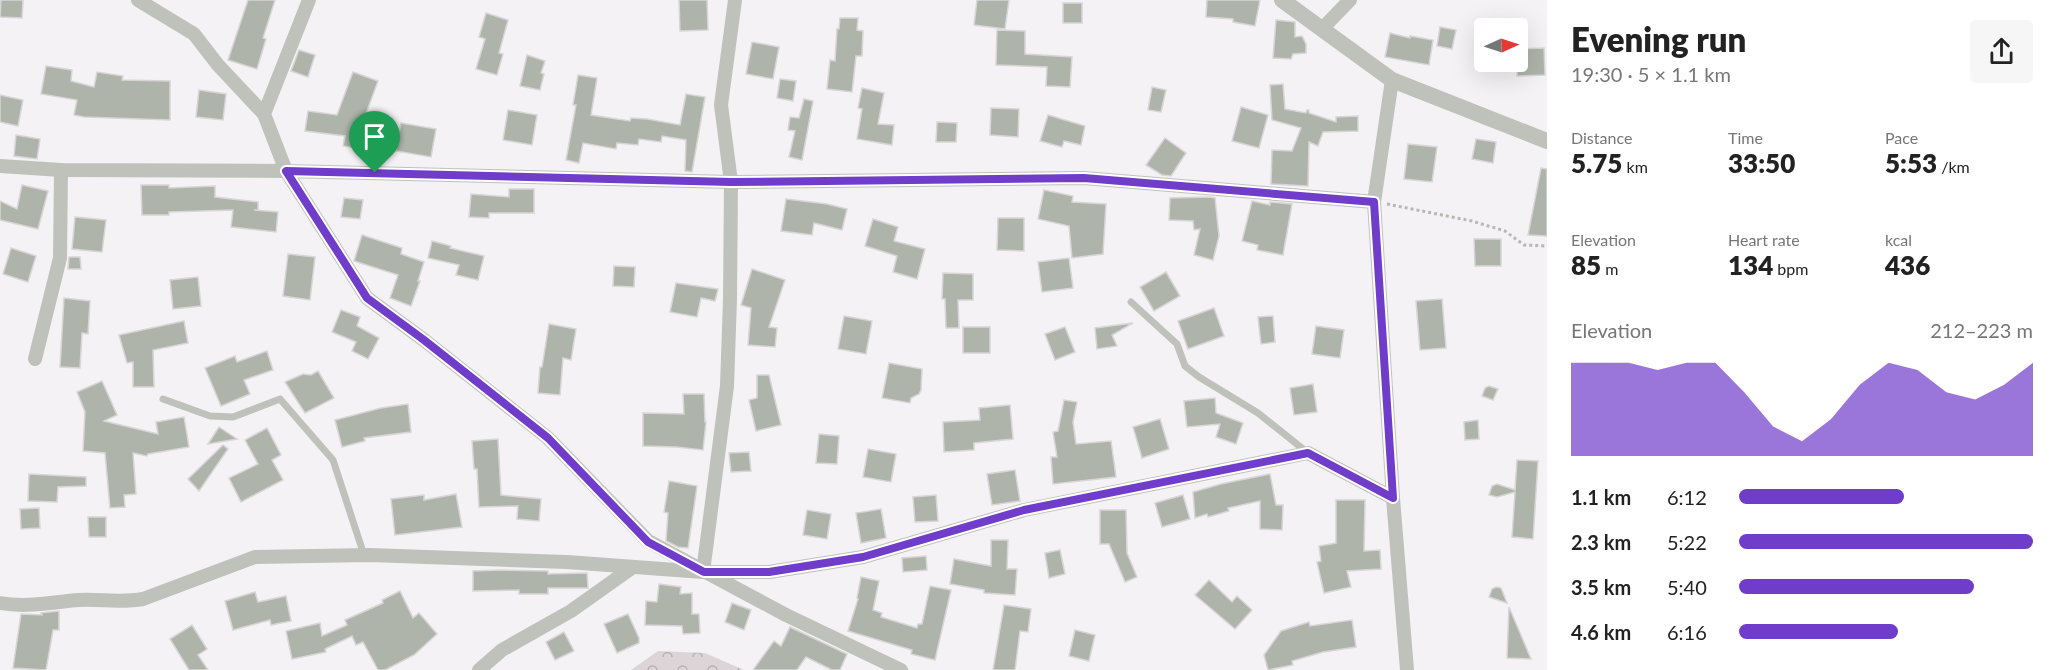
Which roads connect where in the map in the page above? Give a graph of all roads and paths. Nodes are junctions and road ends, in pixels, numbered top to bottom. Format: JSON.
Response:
{"nodes":[{"id":1,"x":138,"y":0,"type":"edge"},
{"id":2,"x":309,"y":0,"type":"edge"},
{"id":3,"x":735,"y":0,"type":"edge"},
{"id":4,"x":1282,"y":0,"type":"edge"},
{"id":5,"x":1350,"y":0,"type":"edge"},
{"id":6,"x":1322,"y":29,"type":"junction"},
{"id":7,"x":1392,"y":80,"type":"junction"},
{"id":8,"x":264,"y":114,"type":"junction"},
{"id":9,"x":1547,"y":141,"type":"edge"},
{"id":10,"x":0,"y":166,"type":"edge"},
{"id":11,"x":61,"y":170,"type":"junction"},
{"id":12,"x":286,"y":171,"type":"junction"},
{"id":13,"x":731,"y":182,"type":"junction"},
{"id":14,"x":1374,"y":202,"type":"junction"},
{"id":15,"x":1547,"y":246,"type":"edge"},
{"id":16,"x":1131,"y":302,"type":"dead end"},
{"id":17,"x":35,"y":359,"type":"dead end"},
{"id":18,"x":163,"y":399,"type":"dead end"},
{"id":19,"x":1308,"y":453,"type":"junction"},
{"id":20,"x":1393,"y":498,"type":"junction"},
{"id":21,"x":364,"y":555,"type":"junction"},
{"id":22,"x":633,"y":567,"type":"junction"},
{"id":23,"x":704,"y":572,"type":"junction"},
{"id":24,"x":0,"y":603,"type":"edge"},
{"id":25,"x":479,"y":670,"type":"edge"},
{"id":26,"x":901,"y":670,"type":"edge"},
{"id":27,"x":1407,"y":670,"type":"edge"}],
"edges":[{"from":1,"to":8,"type":"street"},
{"from":2,"to":8,"type":"street"},
{"from":3,"to":13,"type":"street"},
{"from":4,"to":6,"type":"street"},
{"from":5,"to":6,"type":"street"},
{"from":6,"to":7,"type":"street"},
{"from":7,"to":9,"type":"street"},
{"from":7,"to":14,"type":"street"},
{"from":8,"to":12,"type":"street"},
{"from":10,"to":11,"type":"street"},
{"from":11,"to":12,"type":"street"},
{"from":11,"to":17,"type":"street"},
{"from":12,"to":13,"type":"street"},
{"from":12,"to":23,"type":"street"},
{"from":13,"to":14,"type":"street"},
{"from":13,"to":23,"type":"street"},
{"from":14,"to":15,"type":"path"},
{"from":14,"to":20,"type":"street"},
{"from":16,"to":19,"type":"lane"},
{"from":18,"to":21,"type":"lane"},
{"from":19,"to":20,"type":"street"},
{"from":19,"to":23,"type":"street"},
{"from":20,"to":27,"type":"street"},
{"from":21,"to":22,"type":"street"},
{"from":21,"to":24,"type":"street"},
{"from":22,"to":23,"type":"street"},
{"from":22,"to":25,"type":"street"},
{"from":23,"to":26,"type":"street"}]}
